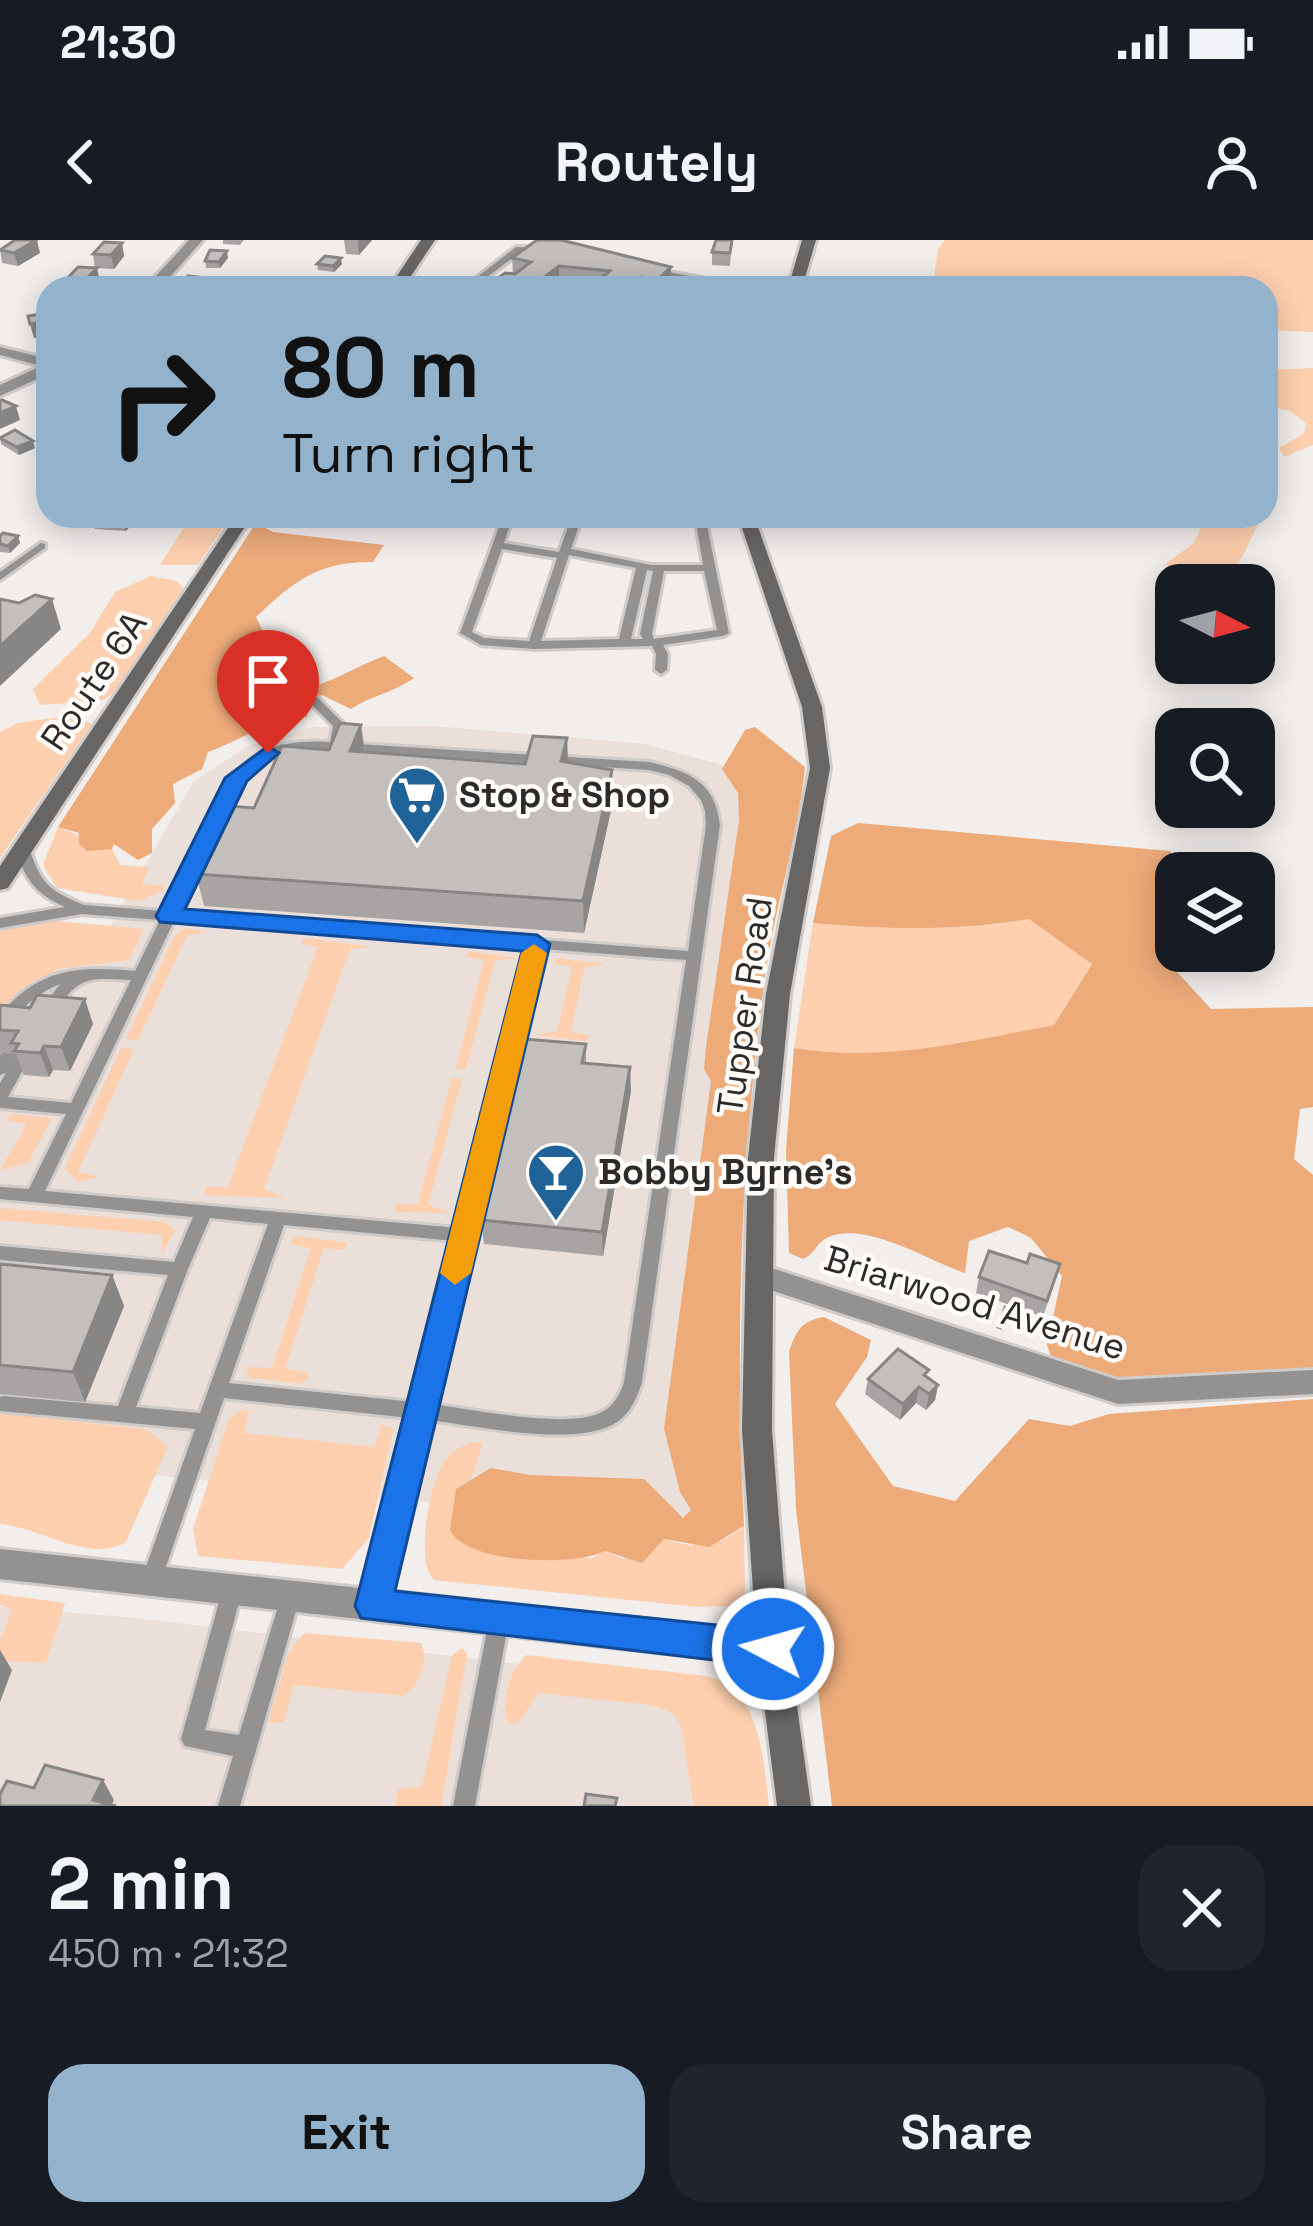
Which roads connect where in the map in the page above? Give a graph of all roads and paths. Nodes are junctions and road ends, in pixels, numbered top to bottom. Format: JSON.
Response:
{"nodes":[{"id":1,"x":196,"y":240,"type":"edge"},
{"id":2,"x":428,"y":240,"type":"edge"},
{"id":3,"x":809,"y":240,"type":"edge"},
{"id":4,"x":553,"y":251,"type":"edge"},
{"id":5,"x":629,"y":268,"type":"edge"},
{"id":6,"x":163,"y":276,"type":"edge"},
{"id":7,"x":404,"y":276,"type":"edge"},
{"id":8,"x":482,"y":276,"type":"edge"},
{"id":9,"x":673,"y":276,"type":"edge"},
{"id":10,"x":798,"y":276,"type":"edge"},
{"id":11,"x":0,"y":351,"type":"edge"},
{"id":12,"x":36,"y":362,"type":"edge"},
{"id":13,"x":36,"y":372,"type":"edge"},
{"id":14,"x":0,"y":391,"type":"edge"},
{"id":15,"x":236,"y":528,"type":"edge"},
{"id":16,"x":503,"y":528,"type":"edge"},
{"id":17,"x":573,"y":528,"type":"edge"},
{"id":18,"x":702,"y":528,"type":"edge"},
{"id":19,"x":750,"y":528,"type":"edge"},
{"id":20,"x":497,"y":544,"type":"junction"},
{"id":21,"x":40,"y":546,"type":"dead end"},
{"id":22,"x":564,"y":554,"type":"junction"},
{"id":23,"x":642,"y":567,"type":"junction"},
{"id":24,"x":709,"y":568,"type":"junction"},
{"id":25,"x":659,"y":569,"type":"junction"},
{"id":26,"x":0,"y":577,"type":"edge"},
{"id":27,"x":653,"y":642,"type":"junction"},
{"id":28,"x":623,"y":643,"type":"junction"},
{"id":29,"x":534,"y":645,"type":"junction"},
{"id":30,"x":661,"y":670,"type":"dead end"},
{"id":31,"x":314,"y":700,"type":"dead end"},
{"id":32,"x":334,"y":746,"type":"junction"},
{"id":33,"x":23,"y":848,"type":"junction"},
{"id":34,"x":0,"y":883,"type":"edge"},
{"id":35,"x":82,"y":909,"type":"junction"},
{"id":36,"x":169,"y":916,"type":"junction"},
{"id":37,"x":0,"y":923,"type":"edge"},
{"id":38,"x":537,"y":944,"type":"junction"},
{"id":39,"x":694,"y":956,"type":"junction"},
{"id":40,"x":83,"y":972,"type":"junction"},
{"id":41,"x":140,"y":976,"type":"junction"},
{"id":42,"x":0,"y":1025,"type":"edge"},
{"id":43,"x":28,"y":1031,"type":"edge"},
{"id":44,"x":10,"y":1059,"type":"edge"},
{"id":45,"x":0,"y":1101,"type":"edge"},
{"id":46,"x":76,"y":1109,"type":"junction"},
{"id":47,"x":0,"y":1193,"type":"edge"},
{"id":48,"x":34,"y":1196,"type":"junction"},
{"id":49,"x":204,"y":1212,"type":"junction"},
{"id":50,"x":278,"y":1218,"type":"junction"},
{"id":51,"x":464,"y":1235,"type":"junction"},
{"id":52,"x":0,"y":1253,"type":"edge"},
{"id":53,"x":179,"y":1269,"type":"junction"},
{"id":54,"x":759,"y":1275,"type":"junction"},
{"id":55,"x":1313,"y":1382,"type":"edge"},
{"id":56,"x":218,"y":1390,"type":"junction"},
{"id":57,"x":3,"y":1404,"type":"dead end"},
{"id":58,"x":421,"y":1411,"type":"junction"},
{"id":59,"x":124,"y":1414,"type":"junction"},
{"id":60,"x":206,"y":1422,"type":"junction"},
{"id":61,"x":0,"y":1564,"type":"edge"},
{"id":62,"x":151,"y":1581,"type":"junction"},
{"id":63,"x":232,"y":1591,"type":"junction"},
{"id":64,"x":290,"y":1598,"type":"junction"},
{"id":65,"x":374,"y":1606,"type":"junction"},
{"id":66,"x":500,"y":1620,"type":"junction"},
{"id":67,"x":773,"y":1649,"type":"junction"},
{"id":68,"x":246,"y":1747,"type":"junction"},
{"id":69,"x":229,"y":1806,"type":"edge"},
{"id":70,"x":464,"y":1806,"type":"edge"},
{"id":71,"x":794,"y":1806,"type":"edge"}],
"edges":[{"from":1,"to":6,"type":"street"},
{"from":2,"to":7,"type":"main road"},
{"from":3,"to":10,"type":"main road"},
{"from":4,"to":8,"type":"lane"},
{"from":5,"to":9,"type":"lane"},
{"from":11,"to":12,"type":"street"},
{"from":13,"to":14,"type":"street"},
{"from":15,"to":33,"type":"main road","name":"Route 6A"},
{"from":16,"to":20,"type":"lane"},
{"from":17,"to":22,"type":"lane"},
{"from":18,"to":24,"type":"lane"},
{"from":19,"to":54,"type":"main road","name":"Tupper Road"},
{"from":20,"to":22,"type":"lane"},
{"from":20,"to":29,"type":"lane"},
{"from":21,"to":26,"type":"lane"},
{"from":22,"to":23,"type":"lane"},
{"from":22,"to":29,"type":"lane"},
{"from":23,"to":25,"type":"lane"},
{"from":23,"to":28,"type":"lane"},
{"from":24,"to":25,"type":"lane"},
{"from":24,"to":27,"type":"lane"},
{"from":25,"to":27,"type":"lane"},
{"from":27,"to":28,"type":"lane"},
{"from":27,"to":30,"type":"lane"},
{"from":28,"to":29,"type":"lane"},
{"from":31,"to":32,"type":"lane"},
{"from":32,"to":36,"type":"lane"},
{"from":32,"to":39,"type":"lane"},
{"from":33,"to":34,"type":"main road","name":"Route 6A"},
{"from":33,"to":35,"type":"lane"},
{"from":35,"to":36,"type":"lane"},
{"from":35,"to":37,"type":"lane"},
{"from":36,"to":38,"type":"lane"},
{"from":36,"to":41,"type":"lane"},
{"from":38,"to":39,"type":"lane"},
{"from":38,"to":51,"type":"lane"},
{"from":39,"to":58,"type":"lane"},
{"from":40,"to":41,"type":"lane"},
{"from":40,"to":42,"type":"lane"},
{"from":40,"to":43,"type":"lane"},
{"from":41,"to":46,"type":"lane"},
{"from":44,"to":45,"type":"lane"},
{"from":45,"to":46,"type":"lane"},
{"from":46,"to":48,"type":"lane"},
{"from":47,"to":48,"type":"lane"},
{"from":48,"to":49,"type":"lane"},
{"from":49,"to":50,"type":"lane"},
{"from":49,"to":53,"type":"lane"},
{"from":50,"to":51,"type":"lane"},
{"from":50,"to":56,"type":"lane"},
{"from":51,"to":58,"type":"lane"},
{"from":52,"to":53,"type":"lane"},
{"from":53,"to":59,"type":"lane"},
{"from":54,"to":55,"type":"street","name":"Briarwood Avenue"},
{"from":54,"to":67,"type":"main road","name":"Tupper Road"},
{"from":56,"to":58,"type":"lane"},
{"from":56,"to":60,"type":"lane"},
{"from":57,"to":59,"type":"lane"},
{"from":58,"to":65,"type":"lane"},
{"from":59,"to":60,"type":"lane"},
{"from":60,"to":62,"type":"lane"},
{"from":61,"to":62,"type":"street"},
{"from":62,"to":63,"type":"street"},
{"from":63,"to":64,"type":"street"},
{"from":63,"to":68,"type":"lane"},
{"from":64,"to":65,"type":"street"},
{"from":64,"to":68,"type":"lane"},
{"from":65,"to":66,"type":"street"},
{"from":66,"to":67,"type":"street"},
{"from":66,"to":70,"type":"lane"},
{"from":67,"to":71,"type":"main road","name":"Tupper Road"},
{"from":68,"to":69,"type":"lane"}]}
